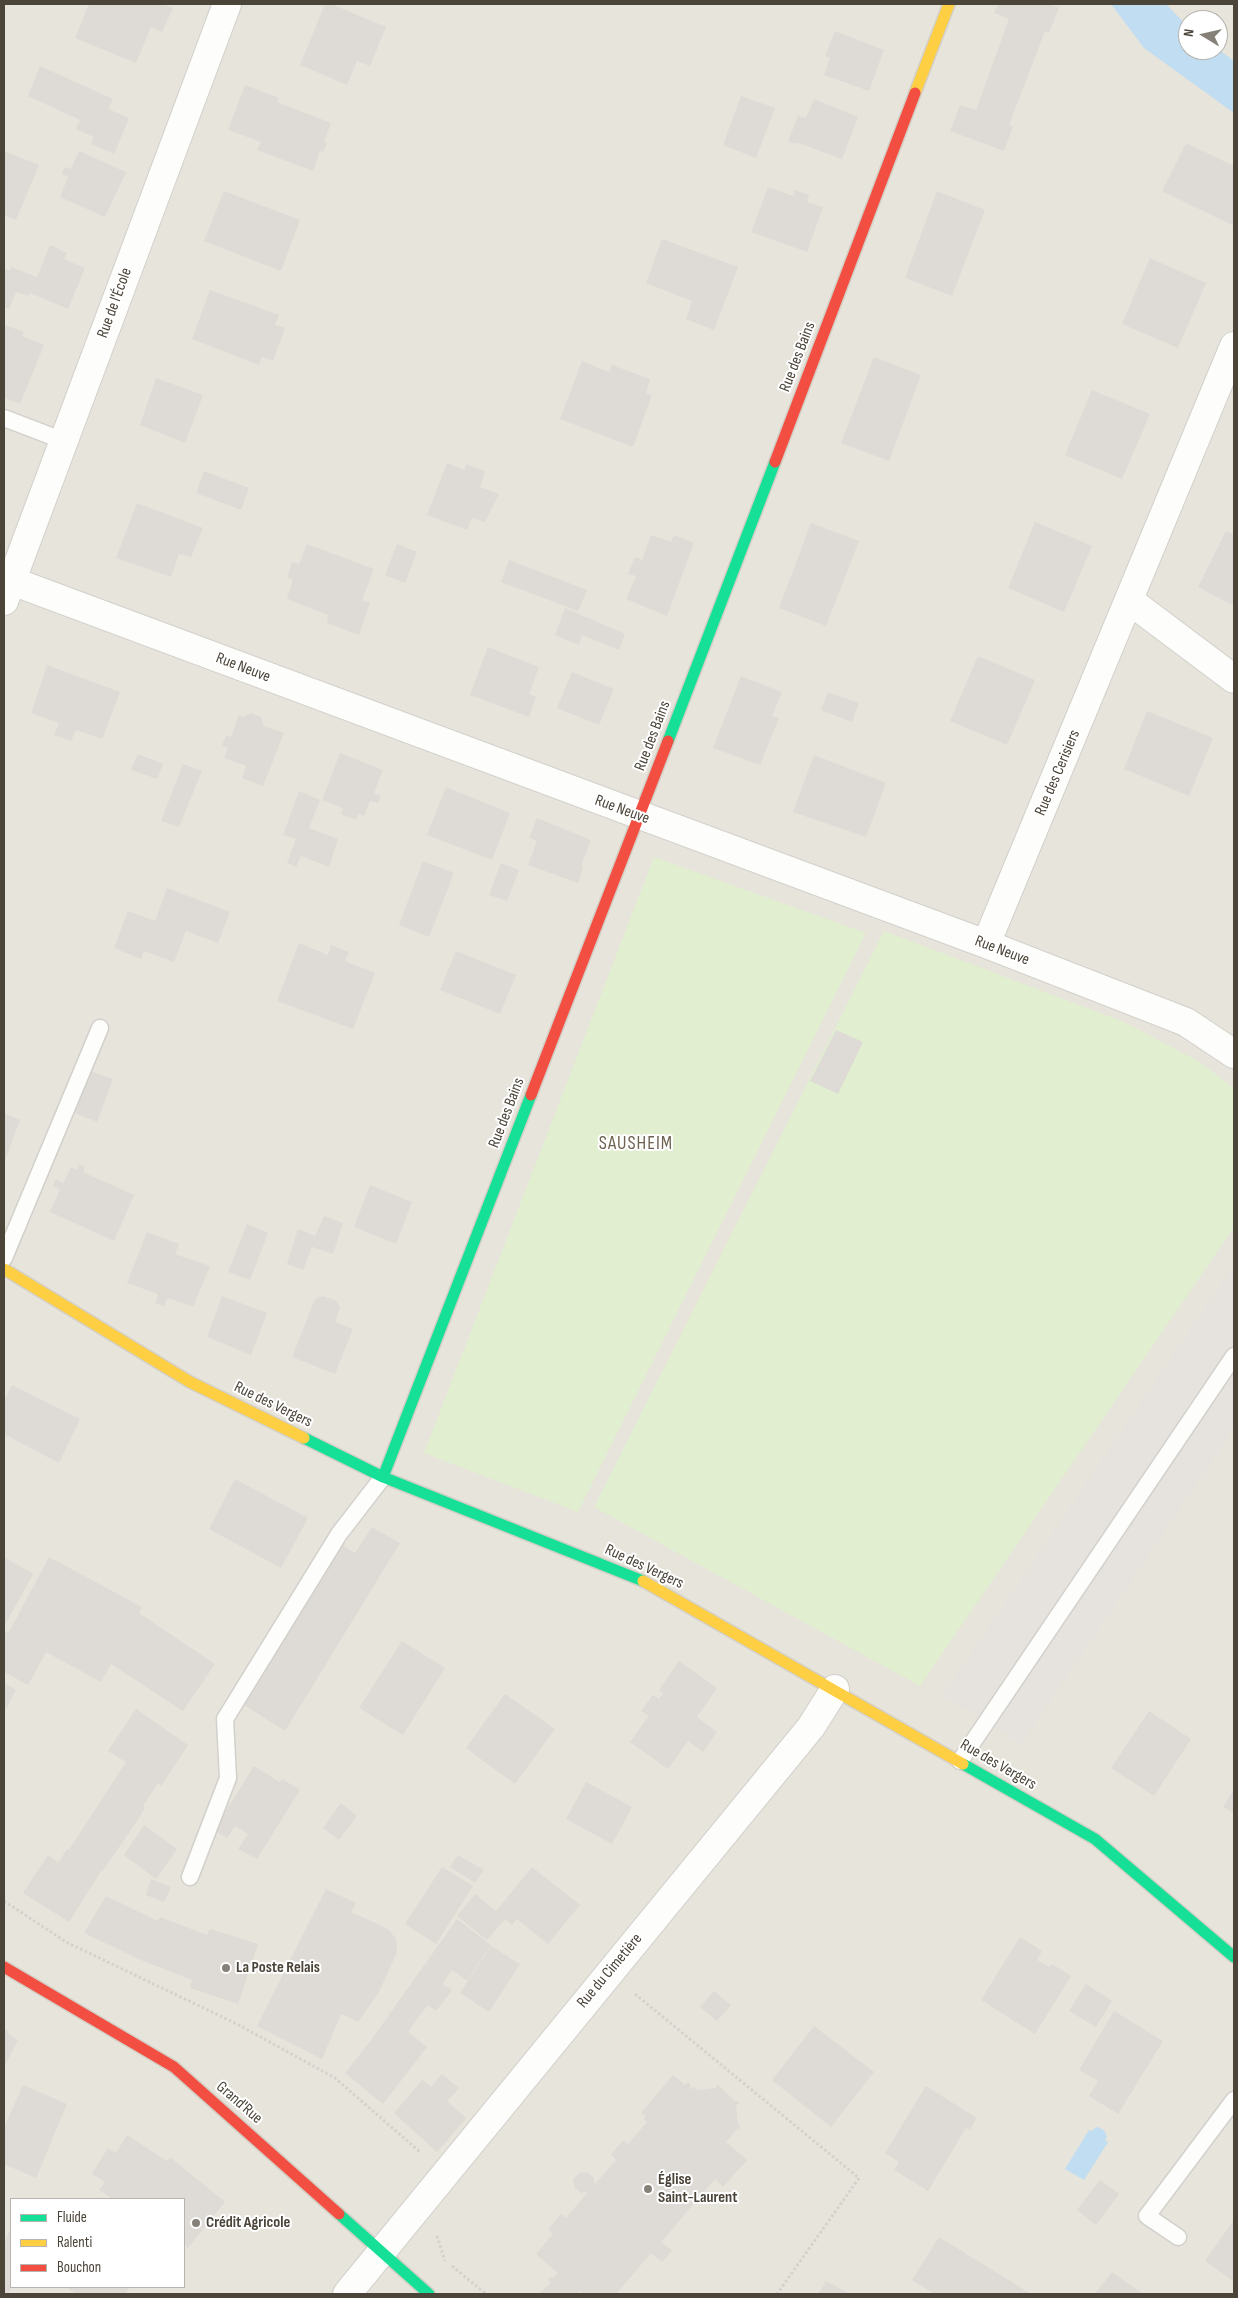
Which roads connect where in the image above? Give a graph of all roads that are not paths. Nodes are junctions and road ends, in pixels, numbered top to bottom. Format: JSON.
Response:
{"nodes":[{"id":1,"x":227,"y":4,"type":"edge"},
{"id":2,"x":949,"y":4,"type":"edge"},
{"id":3,"x":1234,"y":346,"type":"edge"},
{"id":4,"x":4,"y":418,"type":"edge"},
{"id":5,"x":64,"y":441,"type":"junction"},
{"id":6,"x":6,"y":587,"type":"edge"},
{"id":7,"x":1130,"y":601,"type":"junction"},
{"id":8,"x":1234,"y":679,"type":"edge"},
{"id":9,"x":640,"y":816,"type":"junction"},
{"id":10,"x":986,"y":944,"type":"junction"},
{"id":11,"x":100,"y":1028,"type":"dead end"},
{"id":12,"x":1234,"y":1054,"type":"edge"},
{"id":13,"x":4,"y":1258,"type":"edge"},
{"id":14,"x":4,"y":1269,"type":"edge"},
{"id":15,"x":1234,"y":1356,"type":"edge"},
{"id":16,"x":383,"y":1477,"type":"junction"},
{"id":17,"x":835,"y":1689,"type":"junction"},
{"id":18,"x":960,"y":1761,"type":"junction"},
{"id":19,"x":190,"y":1877,"type":"dead end"},
{"id":20,"x":1234,"y":1957,"type":"edge"},
{"id":21,"x":4,"y":1967,"type":"edge"},
{"id":22,"x":1234,"y":2100,"type":"edge"},
{"id":23,"x":1178,"y":2237,"type":"dead end"},
{"id":24,"x":383,"y":2251,"type":"junction"},
{"id":25,"x":347,"y":2294,"type":"edge"},
{"id":26,"x":429,"y":2294,"type":"edge"}],
"edges":[{"from":1,"to":5,"type":"street","name":"Rue de l'École"},
{"from":2,"to":9,"type":"street","name":"Rue des Bains"},
{"from":3,"to":7,"type":"street","name":"Rue des Cerisiers"},
{"from":4,"to":5,"type":"lane"},
{"from":5,"to":6,"type":"street","name":"Rue de l'École"},
{"from":6,"to":9,"type":"street","name":"Rue Neuve"},
{"from":7,"to":8,"type":"street"},
{"from":7,"to":10,"type":"street","name":"Rue des Cerisiers"},
{"from":9,"to":10,"type":"street","name":"Rue Neuve"},
{"from":9,"to":16,"type":"street","name":"Rue des Bains"},
{"from":10,"to":12,"type":"street","name":"Rue Neuve"},
{"from":11,"to":13,"type":"lane"},
{"from":14,"to":16,"type":"street","name":"Rue des Vergers"},
{"from":15,"to":18,"type":"lane"},
{"from":16,"to":17,"type":"street","name":"Rue des Vergers"},
{"from":16,"to":19,"type":"lane"},
{"from":17,"to":18,"type":"street","name":"Rue des Vergers"},
{"from":17,"to":24,"type":"street","name":"Rue du Cimetière"},
{"from":18,"to":20,"type":"street","name":"Rue des Vergers"},
{"from":21,"to":24,"type":"street","name":"Grand'Rue"},
{"from":22,"to":23,"type":"lane"},
{"from":24,"to":25,"type":"street","name":"Rue du Cimetière"},
{"from":24,"to":26,"type":"street","name":"Grand'Rue"}]}
